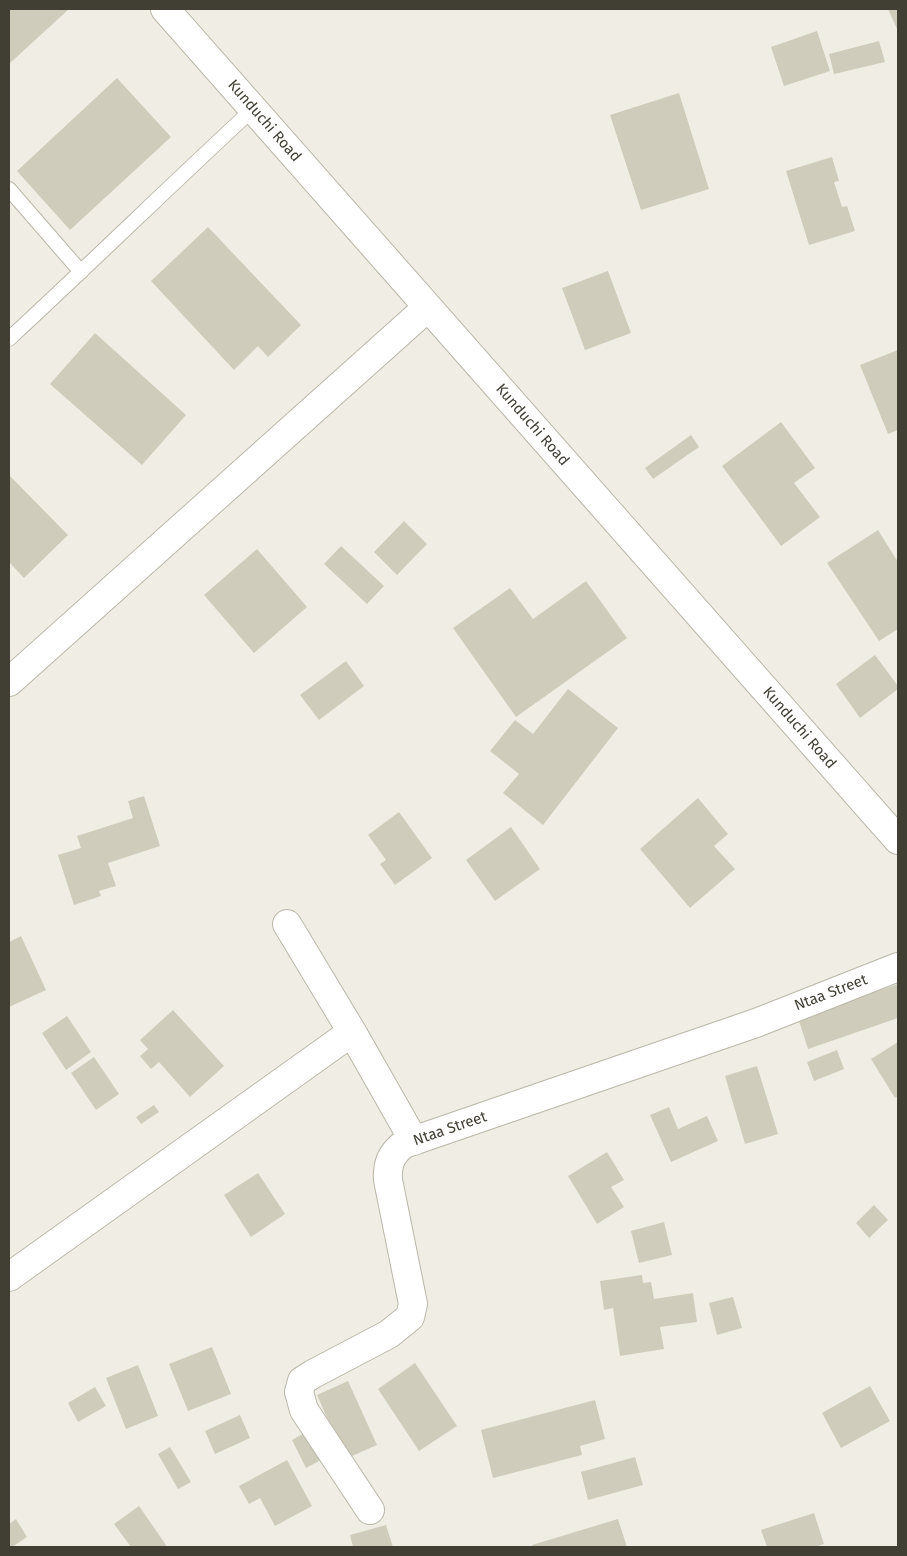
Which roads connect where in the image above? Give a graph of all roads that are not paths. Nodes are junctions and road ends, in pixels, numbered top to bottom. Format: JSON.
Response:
{"nodes":[{"id":1,"x":165,"y":9,"type":"edge"},
{"id":2,"x":253,"y":109,"type":"junction"},
{"id":3,"x":9,"y":189,"type":"edge"},
{"id":4,"x":81,"y":272,"type":"junction"},
{"id":5,"x":428,"y":307,"type":"junction"},
{"id":6,"x":9,"y":339,"type":"edge"},
{"id":7,"x":9,"y":682,"type":"edge"},
{"id":8,"x":898,"y":840,"type":"edge"},
{"id":9,"x":287,"y":924,"type":"dead end"},
{"id":10,"x":898,"y":967,"type":"edge"},
{"id":11,"x":352,"y":1032,"type":"junction"},
{"id":12,"x":414,"y":1141,"type":"junction"},
{"id":13,"x":9,"y":1277,"type":"edge"},
{"id":14,"x":370,"y":1510,"type":"dead end"}],
"edges":[{"from":1,"to":2,"type":"street","name":"Kunduchi Road"},
{"from":2,"to":4,"type":"lane"},
{"from":2,"to":5,"type":"street","name":"Kunduchi Road"},
{"from":3,"to":4,"type":"lane"},
{"from":4,"to":6,"type":"lane"},
{"from":5,"to":7,"type":"street"},
{"from":5,"to":8,"type":"street","name":"Kunduchi Road"},
{"from":9,"to":11,"type":"street"},
{"from":10,"to":12,"type":"street","name":"Ntaa Street"},
{"from":11,"to":12,"type":"street"},
{"from":11,"to":13,"type":"street"},
{"from":12,"to":14,"type":"street","name":"Ntaa Street"}]}
